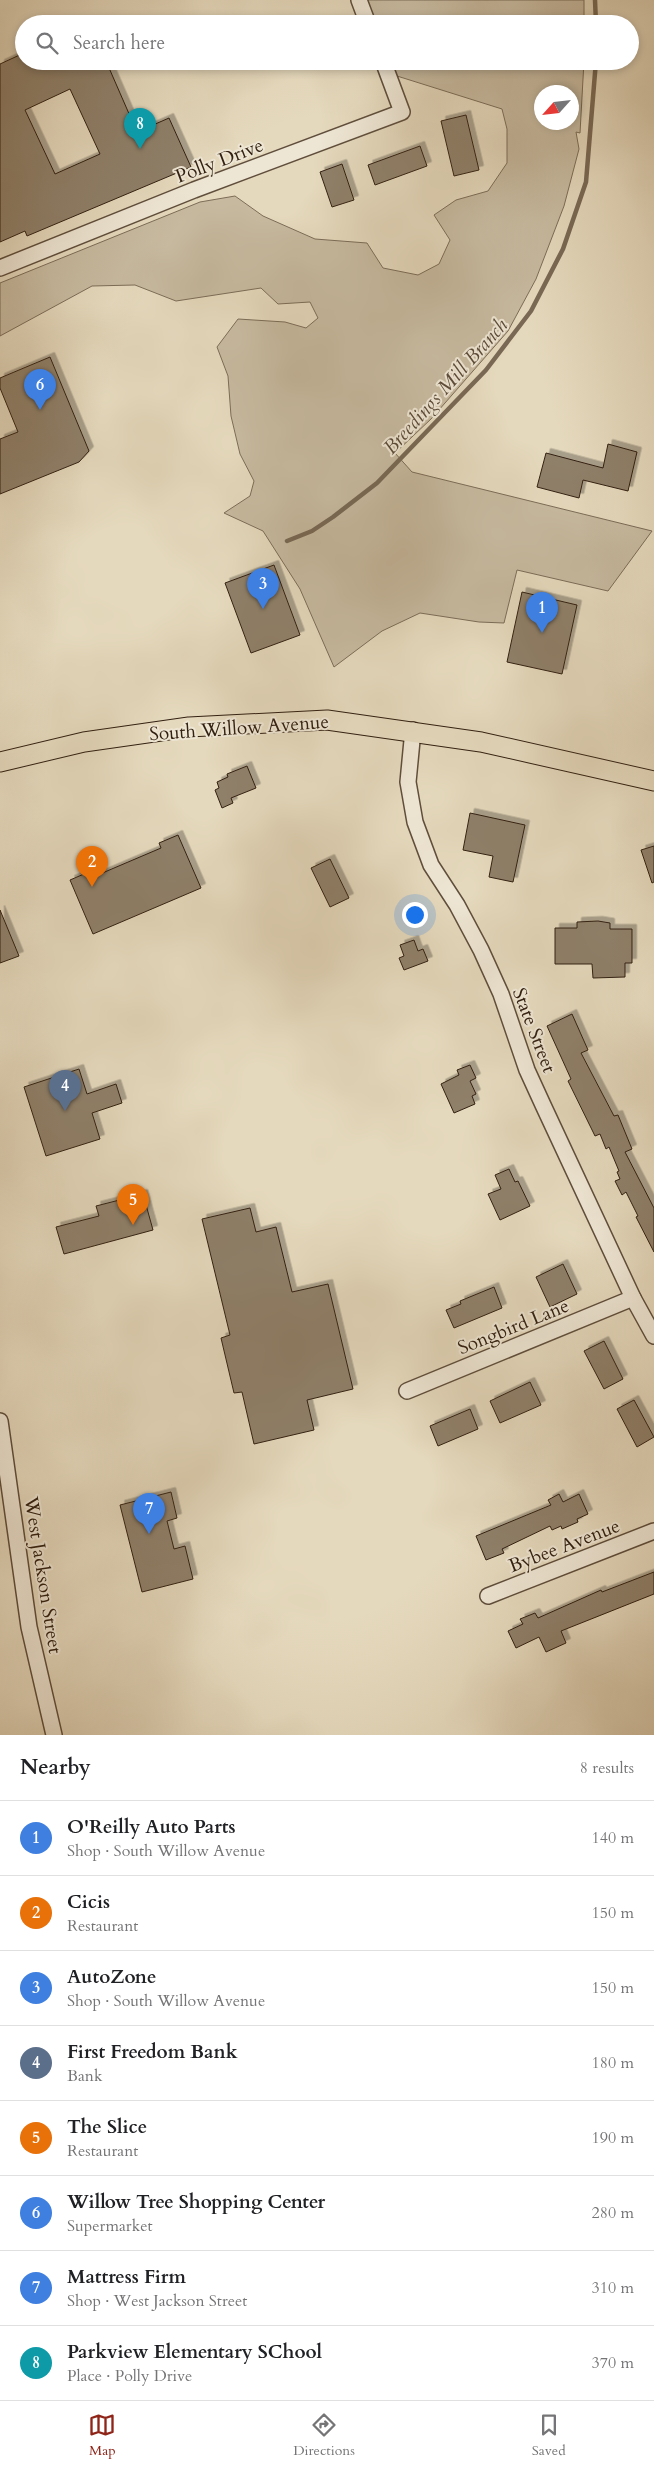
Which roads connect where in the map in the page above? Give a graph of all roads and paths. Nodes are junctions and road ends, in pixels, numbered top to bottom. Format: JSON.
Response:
{"nodes":[{"id":1,"x":359,"y":0,"type":"edge"},
{"id":2,"x":365,"y":15,"type":"edge"},
{"id":3,"x":386,"y":70,"type":"edge"},
{"id":4,"x":0,"y":268,"type":"edge"},
{"id":5,"x":413,"y":730,"type":"junction"},
{"id":6,"x":0,"y":762,"type":"edge"},
{"id":7,"x":654,"y":781,"type":"edge"},
{"id":8,"x":633,"y":1298,"type":"junction"},
{"id":9,"x":654,"y":1336,"type":"edge"},
{"id":10,"x":407,"y":1391,"type":"dead end"},
{"id":11,"x":0,"y":1421,"type":"edge"},
{"id":12,"x":654,"y":1531,"type":"edge"},
{"id":13,"x":488,"y":1596,"type":"dead end"},
{"id":14,"x":54,"y":1735,"type":"edge"}],
"edges":[{"from":1,"to":2,"type":"street"},
{"from":3,"to":4,"type":"street","name":"Polly Drive"},
{"from":5,"to":6,"type":"main road","name":"South Willow Avenue"},
{"from":5,"to":7,"type":"main road","name":"South Willow Avenue"},
{"from":5,"to":8,"type":"street","name":"State Street"},
{"from":8,"to":9,"type":"street","name":"State Street"},
{"from":8,"to":10,"type":"street","name":"Songbird Lane"},
{"from":11,"to":14,"type":"street","name":"West Jackson Street"},
{"from":12,"to":13,"type":"street","name":"Bybee Avenue"}]}
